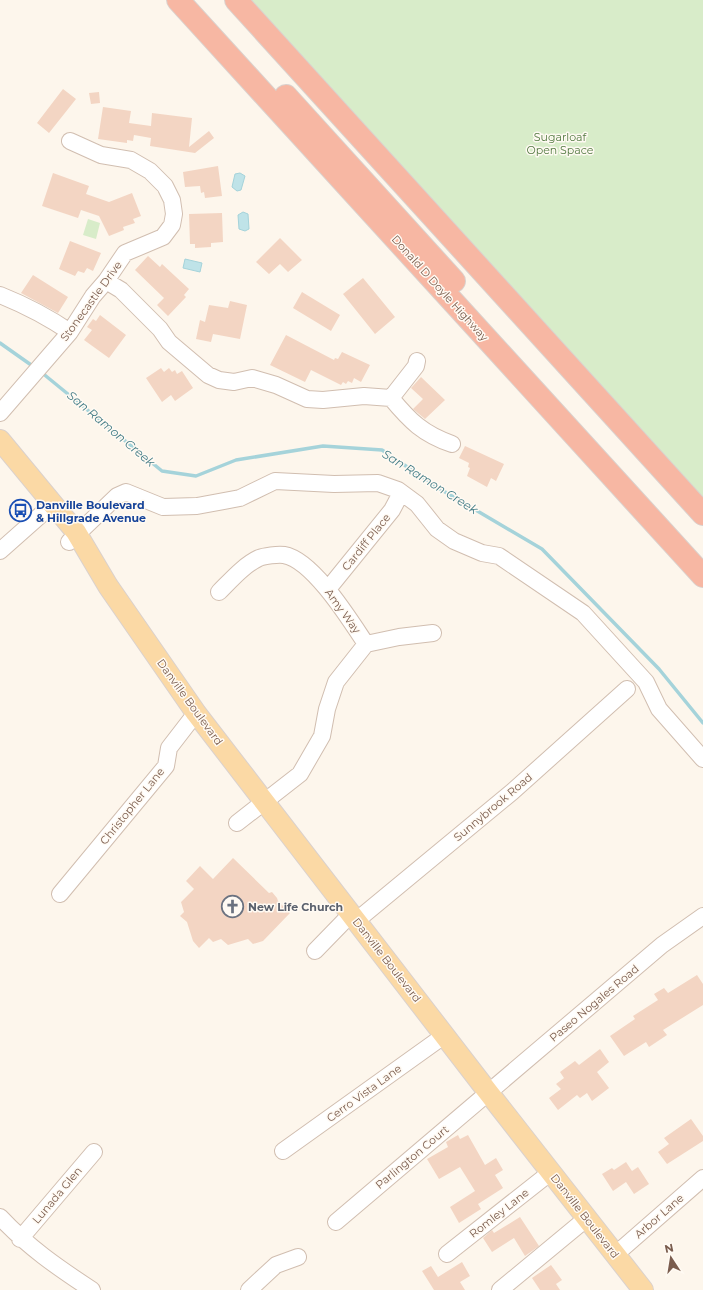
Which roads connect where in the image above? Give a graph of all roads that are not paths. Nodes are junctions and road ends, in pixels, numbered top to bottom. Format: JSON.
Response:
{"nodes":[{"id":1,"x":178,"y":0,"type":"edge"},
{"id":2,"x":197,"y":0,"type":"edge"},
{"id":3,"x":236,"y":0,"type":"edge"},
{"id":4,"x":70,"y":141,"type":"dead end"},
{"id":5,"x":106,"y":281,"type":"junction"},
{"id":6,"x":0,"y":295,"type":"edge"},
{"id":7,"x":65,"y":338,"type":"junction"},
{"id":8,"x":417,"y":361,"type":"dead end"},
{"id":9,"x":391,"y":398,"type":"junction"},
{"id":10,"x":0,"y":413,"type":"edge"},
{"id":11,"x":0,"y":440,"type":"edge"},
{"id":12,"x":452,"y":444,"type":"dead end"},
{"id":13,"x":0,"y":458,"type":"edge"},
{"id":14,"x":401,"y":493,"type":"junction"},
{"id":15,"x":49,"y":507,"type":"junction"},
{"id":16,"x":703,"y":514,"type":"edge"},
{"id":17,"x":74,"y":539,"type":"junction"},
{"id":18,"x":0,"y":551,"type":"edge"},
{"id":19,"x":703,"y":554,"type":"edge"},
{"id":20,"x":703,"y":576,"type":"edge"},
{"id":21,"x":328,"y":589,"type":"junction"},
{"id":22,"x":219,"y":592,"type":"dead end"},
{"id":23,"x":432,"y":634,"type":"dead end"},
{"id":24,"x":366,"y":644,"type":"junction"},
{"id":25,"x":627,"y":688,"type":"dead end"},
{"id":26,"x":196,"y":713,"type":"junction"},
{"id":27,"x":703,"y":759,"type":"edge"},
{"id":28,"x":265,"y":803,"type":"junction"},
{"id":29,"x":237,"y":823,"type":"dead end"},
{"id":30,"x":60,"y":894,"type":"dead end"},
{"id":31,"x":703,"y":916,"type":"edge"},
{"id":32,"x":354,"y":918,"type":"junction"},
{"id":33,"x":315,"y":951,"type":"dead end"},
{"id":34,"x":445,"y":1034,"type":"junction"},
{"id":35,"x":488,"y":1092,"type":"junction"},
{"id":36,"x":283,"y":1151,"type":"dead end"},
{"id":37,"x":94,"y":1152,"type":"dead end"},
{"id":38,"x":551,"y":1172,"type":"junction"},
{"id":39,"x":703,"y":1178,"type":"edge"},
{"id":40,"x":0,"y":1217,"type":"edge"},
{"id":41,"x":587,"y":1218,"type":"junction"},
{"id":42,"x":336,"y":1222,"type":"dead end"},
{"id":43,"x":20,"y":1239,"type":"junction"},
{"id":44,"x":447,"y":1254,"type":"dead end"},
{"id":45,"x":616,"y":1254,"type":"junction"},
{"id":46,"x":298,"y":1257,"type":"dead end"},
{"id":47,"x":92,"y":1290,"type":"edge"},
{"id":48,"x":249,"y":1290,"type":"edge"},
{"id":49,"x":500,"y":1290,"type":"edge"},
{"id":50,"x":643,"y":1290,"type":"edge"}],
"edges":[{"from":1,"to":20,"type":"highway","name":"Donald D Doyle Highway"},
{"from":2,"to":19,"type":"highway"},
{"from":3,"to":16,"type":"highway"},
{"from":4,"to":5,"type":"street","name":"Stonecastle Drive"},
{"from":5,"to":7,"type":"street","name":"Stonecastle Drive"},
{"from":5,"to":9,"type":"street"},
{"from":6,"to":7,"type":"street"},
{"from":7,"to":10,"type":"street","name":"Stonecastle Drive"},
{"from":8,"to":9,"type":"street"},
{"from":9,"to":12,"type":"street"},
{"from":11,"to":15,"type":"main road","name":"Danville Boulevard"},
{"from":13,"to":15,"type":"main road","name":"Danville Boulevard"},
{"from":14,"to":17,"type":"street"},
{"from":14,"to":21,"type":"street","name":"Cardiff Place"},
{"from":14,"to":27,"type":"street"},
{"from":15,"to":17,"type":"main road","name":"Danville Boulevard"},
{"from":15,"to":18,"type":"street"},
{"from":17,"to":26,"type":"main road","name":"Danville Boulevard"},
{"from":21,"to":22,"type":"street","name":"Amy Way"},
{"from":21,"to":24,"type":"street","name":"Amy Way"},
{"from":23,"to":24,"type":"street"},
{"from":24,"to":28,"type":"street"},
{"from":25,"to":32,"type":"street","name":"Sunnybrook Road"},
{"from":26,"to":28,"type":"main road","name":"Danville Boulevard"},
{"from":26,"to":30,"type":"street","name":"Christopher Lane"},
{"from":28,"to":29,"type":"street"},
{"from":28,"to":32,"type":"main road","name":"Danville Boulevard"},
{"from":31,"to":35,"type":"street","name":"Paseo Nogales Road"},
{"from":32,"to":33,"type":"street","name":"Sunnybrook Road"},
{"from":32,"to":34,"type":"main road","name":"Danville Boulevard"},
{"from":34,"to":35,"type":"main road","name":"Danville Boulevard"},
{"from":34,"to":36,"type":"street","name":"Cerro Vista Lane"},
{"from":35,"to":38,"type":"main road","name":"Danville Boulevard"},
{"from":35,"to":42,"type":"street","name":"Parlington Court"},
{"from":37,"to":43,"type":"street","name":"Lunada Glen"},
{"from":38,"to":41,"type":"main road","name":"Danville Boulevard"},
{"from":38,"to":44,"type":"street","name":"Romley Lane"},
{"from":39,"to":45,"type":"street","name":"Arbor Lane"},
{"from":40,"to":43,"type":"street"},
{"from":41,"to":45,"type":"main road","name":"Danville Boulevard"},
{"from":41,"to":49,"type":"street"},
{"from":43,"to":47,"type":"street"},
{"from":45,"to":50,"type":"main road","name":"Danville Boulevard"},
{"from":46,"to":48,"type":"street"}]}
